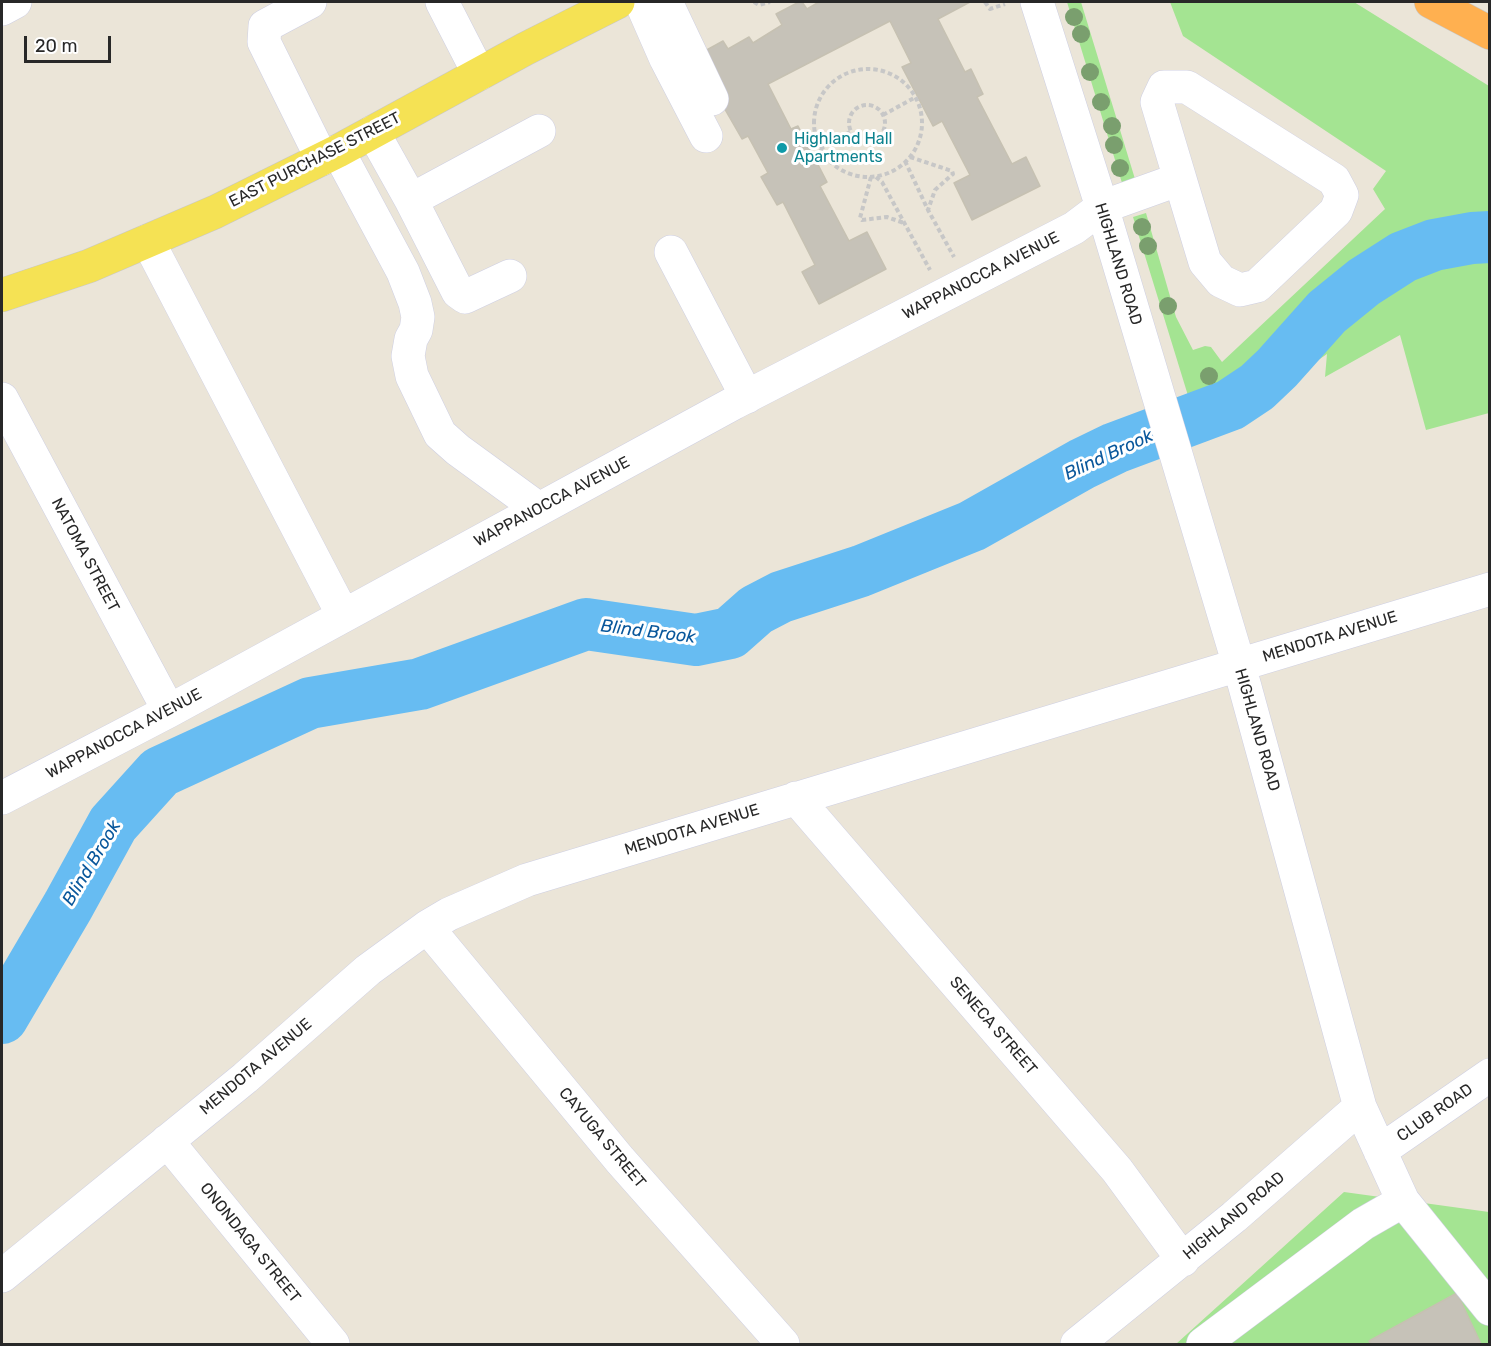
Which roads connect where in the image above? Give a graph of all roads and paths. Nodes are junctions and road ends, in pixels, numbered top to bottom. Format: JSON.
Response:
{"nodes":[{"id":1,"x":15,"y":2,"type":"edge"},
{"id":2,"x":310,"y":2,"type":"edge"},
{"id":3,"x":442,"y":2,"type":"edge"},
{"id":4,"x":618,"y":2,"type":"edge"},
{"id":5,"x":641,"y":2,"type":"edge"},
{"id":6,"x":666,"y":2,"type":"edge"},
{"id":7,"x":754,"y":2,"type":"edge"},
{"id":8,"x":770,"y":2,"type":"edge"},
{"id":9,"x":984,"y":2,"type":"edge"},
{"id":10,"x":1431,"y":2,"type":"edge"},
{"id":11,"x":1021,"y":3,"type":"edge"},
{"id":12,"x":2,"y":9,"type":"edge"},
{"id":13,"x":1490,"y":33,"type":"edge"},
{"id":14,"x":479,"y":74,"type":"junction"},
{"id":15,"x":915,"y":98,"type":"junction"},
{"id":16,"x":712,"y":99,"type":"dead end"},
{"id":17,"x":883,"y":115,"type":"junction"},
{"id":18,"x":539,"y":131,"type":"dead end"},
{"id":19,"x":373,"y":132,"type":"junction"},
{"id":20,"x":850,"y":132,"type":"junction"},
{"id":21,"x":706,"y":136,"type":"dead end"},
{"id":22,"x":820,"y":149,"type":"junction"},
{"id":23,"x":330,"y":155,"type":"junction"},
{"id":24,"x":910,"y":157,"type":"junction"},
{"id":25,"x":905,"y":161,"type":"junction"},
{"id":26,"x":874,"y":177,"type":"junction"},
{"id":27,"x":1180,"y":178,"type":"junction"},
{"id":28,"x":411,"y":200,"type":"junction"},
{"id":29,"x":1102,"y":207,"type":"junction"},
{"id":30,"x":928,"y":210,"type":"junction"},
{"id":31,"x":905,"y":224,"type":"junction"},
{"id":32,"x":148,"y":241,"type":"junction"},
{"id":33,"x":671,"y":252,"type":"dead end"},
{"id":34,"x":954,"y":258,"type":"dead end"},
{"id":35,"x":931,"y":271,"type":"dead end"},
{"id":36,"x":510,"y":276,"type":"dead end"},
{"id":37,"x":2,"y":295,"type":"edge"},
{"id":38,"x":747,"y":397,"type":"junction"},
{"id":39,"x":2,"y":399,"type":"edge"},
{"id":40,"x":539,"y":509,"type":"junction"},
{"id":41,"x":1490,"y":589,"type":"edge"},
{"id":42,"x":343,"y":615,"type":"junction"},
{"id":43,"x":1239,"y":665,"type":"junction"},
{"id":44,"x":169,"y":711,"type":"junction"},
{"id":45,"x":2,"y":798,"type":"edge"},
{"id":46,"x":796,"y":798,"type":"junction"},
{"id":47,"x":427,"y":927,"type":"junction"},
{"id":48,"x":1490,"y":1075,"type":"edge"},
{"id":49,"x":1360,"y":1107,"type":"junction"},
{"id":50,"x":167,"y":1141,"type":"junction"},
{"id":51,"x":1380,"y":1151,"type":"junction"},
{"id":52,"x":1404,"y":1201,"type":"junction"},
{"id":53,"x":1183,"y":1260,"type":"junction"},
{"id":54,"x":2,"y":1276,"type":"edge"},
{"id":55,"x":1490,"y":1309,"type":"edge"},
{"id":56,"x":1081,"y":1343,"type":"edge"},
{"id":57,"x":333,"y":1344,"type":"edge"},
{"id":58,"x":783,"y":1344,"type":"edge"},
{"id":59,"x":1203,"y":1344,"type":"edge"}],
"edges":[{"from":1,"to":12,"type":"street"},
{"from":2,"to":23,"type":"street"},
{"from":3,"to":14,"type":"street"},
{"from":4,"to":14,"type":"main road","name":"EAST PURCHASE STREET"},
{"from":5,"to":21,"type":"street"},
{"from":6,"to":16,"type":"street"},
{"from":7,"to":8,"type":"path"},
{"from":9,"to":11,"type":"path"},
{"from":10,"to":13,"type":"highway"},
{"from":11,"to":29,"type":"street","name":"HIGHLAND ROAD"},
{"from":14,"to":19,"type":"main road","name":"EAST PURCHASE STREET"},
{"from":15,"to":17,"type":"path"},
{"from":15,"to":22,"type":"path"},
{"from":15,"to":24,"type":"path"},
{"from":17,"to":20,"type":"path"},
{"from":17,"to":20,"type":"path"},
{"from":18,"to":28,"type":"street"},
{"from":19,"to":23,"type":"main road","name":"EAST PURCHASE STREET"},
{"from":19,"to":28,"type":"street"},
{"from":20,"to":22,"type":"path"},
{"from":22,"to":26,"type":"path"},
{"from":23,"to":32,"type":"main road","name":"EAST PURCHASE STREET"},
{"from":23,"to":40,"type":"street"},
{"from":24,"to":25,"type":"path"},
{"from":24,"to":30,"type":"path"},
{"from":25,"to":26,"type":"path"},
{"from":25,"to":30,"type":"path"},
{"from":26,"to":31,"type":"path"},
{"from":26,"to":31,"type":"path"},
{"from":27,"to":27,"type":"street"},
{"from":27,"to":29,"type":"street","name":"WAPPANOCCA AVENUE"},
{"from":28,"to":36,"type":"street"},
{"from":29,"to":38,"type":"street","name":"WAPPANOCCA AVENUE"},
{"from":29,"to":43,"type":"street","name":"HIGHLAND ROAD"},
{"from":30,"to":34,"type":"path"},
{"from":31,"to":35,"type":"path"},
{"from":32,"to":37,"type":"main road","name":"EAST PURCHASE STREET"},
{"from":32,"to":42,"type":"street"},
{"from":33,"to":38,"type":"street"},
{"from":38,"to":40,"type":"street","name":"WAPPANOCCA AVENUE"},
{"from":39,"to":44,"type":"street","name":"NATOMA STREET"},
{"from":40,"to":42,"type":"street","name":"WAPPANOCCA AVENUE"},
{"from":41,"to":43,"type":"street","name":"MENDOTA AVENUE"},
{"from":42,"to":44,"type":"street","name":"WAPPANOCCA AVENUE"},
{"from":43,"to":46,"type":"street","name":"MENDOTA AVENUE"},
{"from":43,"to":49,"type":"street","name":"HIGHLAND ROAD"},
{"from":44,"to":45,"type":"street","name":"WAPPANOCCA AVENUE"},
{"from":46,"to":47,"type":"street","name":"MENDOTA AVENUE"},
{"from":46,"to":53,"type":"street","name":"SENECA STREET"},
{"from":47,"to":50,"type":"street","name":"MENDOTA AVENUE"},
{"from":47,"to":58,"type":"street","name":"CAYUGA STREET"},
{"from":48,"to":51,"type":"street","name":"CLUB ROAD"},
{"from":49,"to":51,"type":"street"},
{"from":49,"to":53,"type":"street","name":"HIGHLAND ROAD"},
{"from":50,"to":54,"type":"street","name":"MENDOTA AVENUE"},
{"from":50,"to":57,"type":"street","name":"ONONDAGA STREET"},
{"from":51,"to":52,"type":"street"},
{"from":52,"to":55,"type":"street"},
{"from":52,"to":59,"type":"street"},
{"from":53,"to":56,"type":"street","name":"HIGHLAND ROAD"}]}
